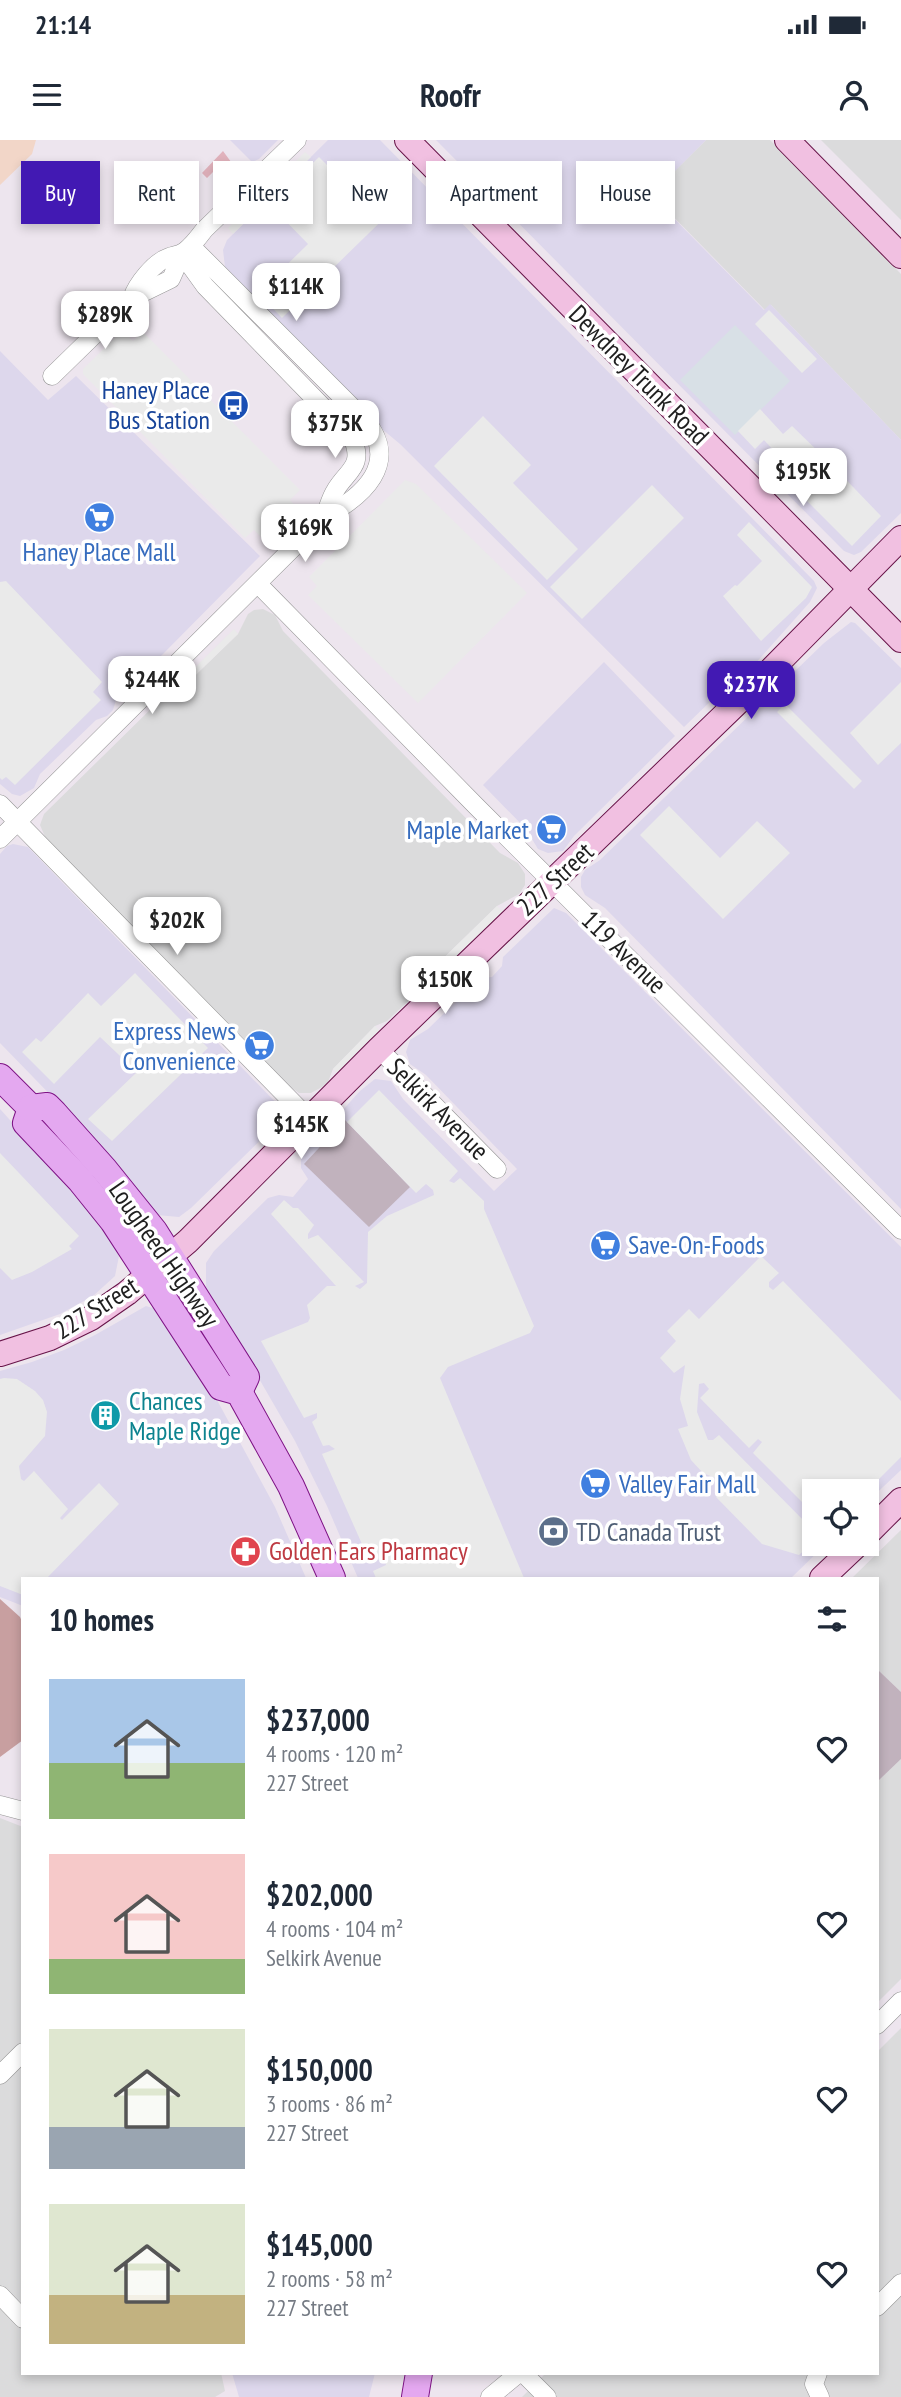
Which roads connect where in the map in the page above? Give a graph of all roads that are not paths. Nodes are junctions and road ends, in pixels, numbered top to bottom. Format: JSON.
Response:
{"nodes":[{"id":1,"x":297,"y":140,"type":"edge"},
{"id":2,"x":407,"y":140,"type":"edge"},
{"id":3,"x":786,"y":140,"type":"edge"},
{"id":4,"x":186,"y":250,"type":"junction"},
{"id":5,"x":901,"y":256,"type":"edge"},
{"id":6,"x":52,"y":376,"type":"dead end"},
{"id":7,"x":324,"y":517,"type":"junction"},
{"id":8,"x":901,"y":538,"type":"edge"},
{"id":9,"x":258,"y":584,"type":"junction"},
{"id":10,"x":851,"y":589,"type":"junction"},
{"id":11,"x":901,"y":640,"type":"edge"},
{"id":12,"x":0,"y":804,"type":"edge"},
{"id":13,"x":18,"y":821,"type":"junction"},
{"id":14,"x":0,"y":839,"type":"edge"},
{"id":15,"x":552,"y":881,"type":"junction"},
{"id":16,"x":379,"y":1049,"type":"junction"},
{"id":17,"x":0,"y":1077,"type":"edge"},
{"id":18,"x":31,"y":1108,"type":"junction"},
{"id":19,"x":310,"y":1120,"type":"junction"},
{"id":20,"x":497,"y":1169,"type":"dead end"},
{"id":21,"x":901,"y":1230,"type":"edge"},
{"id":22,"x":170,"y":1256,"type":"junction"},
{"id":23,"x":149,"y":1274,"type":"junction"},
{"id":24,"x":0,"y":1354,"type":"edge"},
{"id":25,"x":239,"y":1392,"type":"junction"},
{"id":26,"x":901,"y":1500,"type":"edge"},
{"id":27,"x":879,"y":1522,"type":"edge"},
{"id":28,"x":845,"y":1556,"type":"edge"},
{"id":29,"x":332,"y":1577,"type":"edge"},
{"id":30,"x":823,"y":1577,"type":"edge"},
{"id":31,"x":0,"y":1805,"type":"edge"},
{"id":32,"x":21,"y":1810,"type":"edge"},
{"id":33,"x":901,"y":2001,"type":"edge"},
{"id":34,"x":879,"y":2023,"type":"edge"},
{"id":35,"x":21,"y":2054,"type":"edge"},
{"id":36,"x":0,"y":2075,"type":"edge"},
{"id":37,"x":901,"y":2283,"type":"edge"},
{"id":38,"x":0,"y":2295,"type":"edge"},
{"id":39,"x":879,"y":2304,"type":"edge"},
{"id":40,"x":21,"y":2317,"type":"edge"},
{"id":41,"x":419,"y":2375,"type":"edge"},
{"id":42,"x":518,"y":2375,"type":"edge"},
{"id":43,"x":523,"y":2375,"type":"edge"},
{"id":44,"x":415,"y":2397,"type":"edge"},
{"id":45,"x":490,"y":2397,"type":"edge"},
{"id":46,"x":547,"y":2397,"type":"edge"}],
"edges":[{"from":1,"to":4,"type":"street"},
{"from":2,"to":10,"type":"main road","name":"Dewdney Trunk Road"},
{"from":3,"to":5,"type":"main road"},
{"from":4,"to":6,"type":"street"},
{"from":4,"to":7,"type":"street"},
{"from":4,"to":7,"type":"street"},
{"from":7,"to":9,"type":"street"},
{"from":8,"to":10,"type":"main road","name":"227 Street"},
{"from":9,"to":13,"type":"street"},
{"from":9,"to":15,"type":"street","name":"119 Avenue"},
{"from":10,"to":11,"type":"main road","name":"Dewdney Trunk Road"},
{"from":10,"to":15,"type":"main road","name":"227 Street"},
{"from":12,"to":13,"type":"street"},
{"from":13,"to":14,"type":"street"},
{"from":13,"to":19,"type":"street"},
{"from":15,"to":16,"type":"main road","name":"227 Street"},
{"from":15,"to":21,"type":"street","name":"119 Avenue"},
{"from":16,"to":19,"type":"main road","name":"227 Street"},
{"from":16,"to":20,"type":"street","name":"Selkirk Avenue"},
{"from":17,"to":18,"type":"main road","name":"Lougheed Highway"},
{"from":18,"to":22,"type":"main road","name":"Lougheed Highway"},
{"from":18,"to":23,"type":"main road","name":"Lougheed Highway"},
{"from":19,"to":22,"type":"main road","name":"227 Street"},
{"from":22,"to":23,"type":"main road","name":"227 Street"},
{"from":22,"to":25,"type":"main road","name":"Lougheed Highway"},
{"from":23,"to":24,"type":"main road","name":"227 Street"},
{"from":23,"to":25,"type":"main road","name":"Lougheed Highway"},
{"from":25,"to":29,"type":"main road","name":"Lougheed Highway"},
{"from":26,"to":27,"type":"main road"},
{"from":28,"to":30,"type":"main road"},
{"from":31,"to":32,"type":"street"},
{"from":33,"to":34,"type":"street"},
{"from":35,"to":36,"type":"street"},
{"from":37,"to":39,"type":"street"},
{"from":38,"to":40,"type":"street"},
{"from":41,"to":44,"type":"main road"},
{"from":42,"to":45,"type":"street"},
{"from":43,"to":46,"type":"street"}]}
